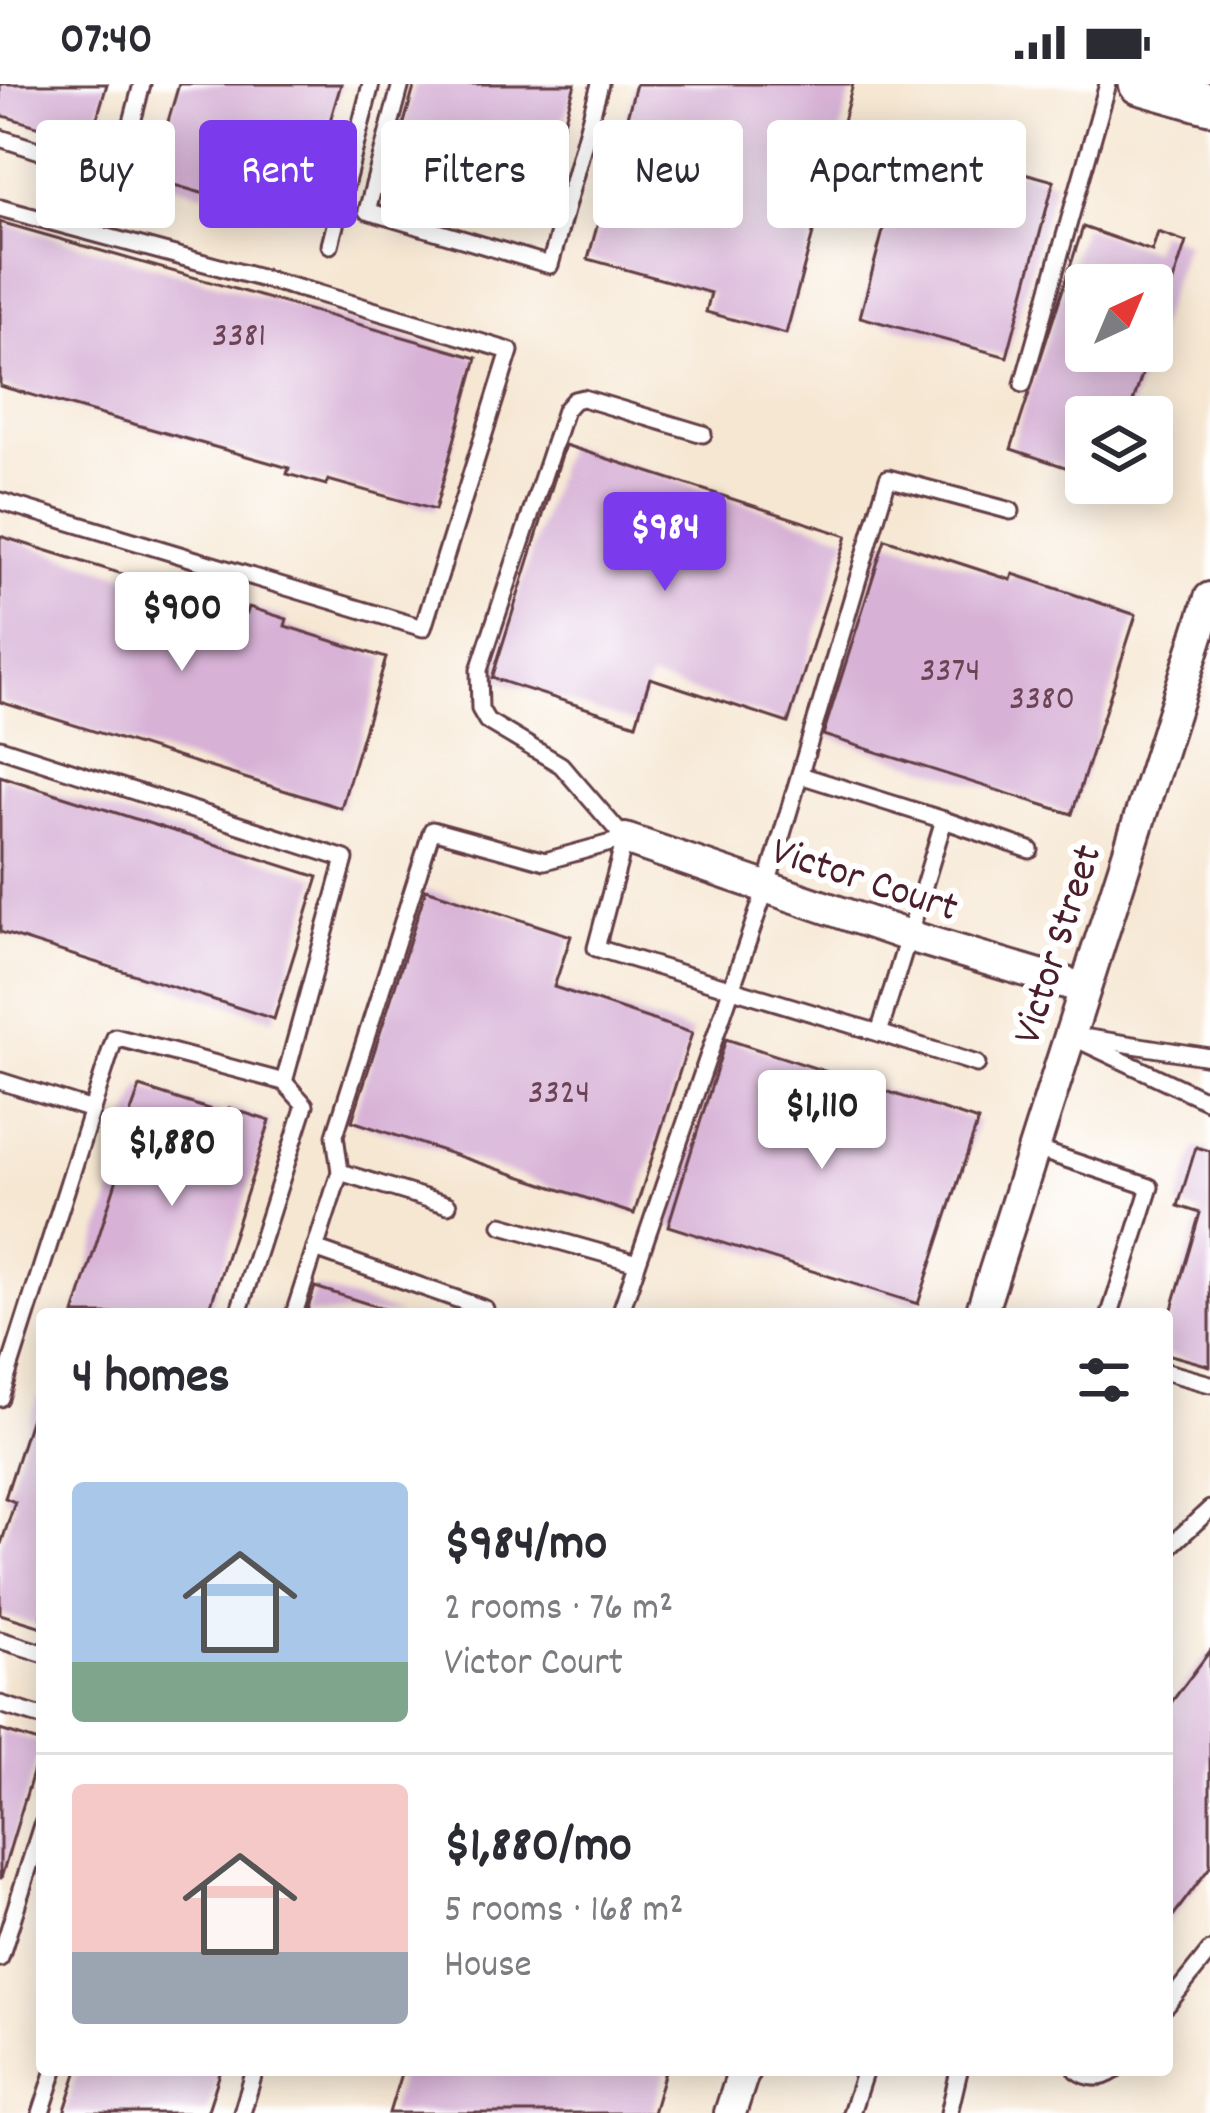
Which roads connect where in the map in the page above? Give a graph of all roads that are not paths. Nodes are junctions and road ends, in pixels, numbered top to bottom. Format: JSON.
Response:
{"nodes":[{"id":1,"x":142,"y":84,"type":"edge"},
{"id":2,"x":370,"y":84,"type":"edge"},
{"id":3,"x":401,"y":84,"type":"edge"},
{"id":4,"x":600,"y":84,"type":"edge"},
{"id":5,"x":1108,"y":84,"type":"edge"},
{"id":6,"x":1139,"y":84,"type":"edge"},
{"id":7,"x":1210,"y":104,"type":"edge"},
{"id":8,"x":0,"y":138,"type":"edge"},
{"id":9,"x":0,"y":208,"type":"edge"},
{"id":10,"x":330,"y":245,"type":"dead end"},
{"id":11,"x":1023,"y":384,"type":"dead end"},
{"id":12,"x":704,"y":434,"type":"dead end"},
{"id":13,"x":0,"y":501,"type":"edge"},
{"id":14,"x":1011,"y":511,"type":"dead end"},
{"id":15,"x":1210,"y":598,"type":"edge"},
{"id":16,"x":0,"y":748,"type":"edge"},
{"id":17,"x":800,"y":775,"type":"junction"},
{"id":18,"x":944,"y":820,"type":"junction"},
{"id":19,"x":625,"y":838,"type":"junction"},
{"id":20,"x":1030,"y":850,"type":"dead end"},
{"id":21,"x":766,"y":888,"type":"junction"},
{"id":22,"x":908,"y":936,"type":"junction"},
{"id":23,"x":1083,"y":988,"type":"junction"},
{"id":24,"x":730,"y":990,"type":"junction"},
{"id":25,"x":879,"y":1034,"type":"junction"},
{"id":26,"x":1068,"y":1035,"type":"junction"},
{"id":27,"x":1210,"y":1057,"type":"edge"},
{"id":28,"x":977,"y":1064,"type":"dead end"},
{"id":29,"x":0,"y":1081,"type":"edge"},
{"id":30,"x":284,"y":1082,"type":"junction"},
{"id":31,"x":1210,"y":1102,"type":"edge"},
{"id":32,"x":92,"y":1109,"type":"junction"},
{"id":33,"x":1033,"y":1148,"type":"junction"},
{"id":34,"x":340,"y":1172,"type":"junction"},
{"id":35,"x":448,"y":1205,"type":"dead end"},
{"id":36,"x":502,"y":1225,"type":"dead end"},
{"id":37,"x":315,"y":1249,"type":"junction"},
{"id":38,"x":637,"y":1263,"type":"junction"},
{"id":39,"x":240,"y":1308,"type":"edge"},
{"id":40,"x":296,"y":1308,"type":"edge"},
{"id":41,"x":482,"y":1308,"type":"edge"},
{"id":42,"x":622,"y":1308,"type":"edge"},
{"id":43,"x":983,"y":1308,"type":"edge"},
{"id":44,"x":1112,"y":1308,"type":"edge"},
{"id":45,"x":1173,"y":1374,"type":"edge"},
{"id":46,"x":1210,"y":1384,"type":"edge"},
{"id":47,"x":2,"y":1387,"type":"edge"},
{"id":48,"x":1210,"y":1509,"type":"edge"},
{"id":49,"x":1173,"y":1543,"type":"edge"},
{"id":50,"x":0,"y":1640,"type":"edge"},
{"id":51,"x":36,"y":1651,"type":"edge"},
{"id":52,"x":0,"y":1704,"type":"edge"},
{"id":53,"x":36,"y":1715,"type":"edge"},
{"id":54,"x":36,"y":1844,"type":"edge"},
{"id":55,"x":1210,"y":1951,"type":"edge"},
{"id":56,"x":0,"y":1958,"type":"edge"},
{"id":57,"x":1173,"y":1997,"type":"edge"},
{"id":58,"x":53,"y":2076,"type":"edge"},
{"id":59,"x":253,"y":2076,"type":"edge"},
{"id":60,"x":741,"y":2076,"type":"edge"},
{"id":61,"x":863,"y":2076,"type":"edge"},
{"id":62,"x":958,"y":2076,"type":"edge"},
{"id":63,"x":41,"y":2113,"type":"edge"},
{"id":64,"x":242,"y":2113,"type":"edge"},
{"id":65,"x":730,"y":2113,"type":"edge"},
{"id":66,"x":851,"y":2113,"type":"edge"},
{"id":67,"x":949,"y":2113,"type":"edge"}],
"edges":[{"from":1,"to":8,"type":"lane"},
{"from":2,"to":10,"type":"lane"},
{"from":3,"to":4,"type":"lane"},
{"from":5,"to":11,"type":"lane"},
{"from":6,"to":7,"type":"street"},
{"from":9,"to":13,"type":"lane"},
{"from":12,"to":19,"type":"lane"},
{"from":14,"to":17,"type":"lane"},
{"from":15,"to":23,"type":"street","name":"Victor Street"},
{"from":16,"to":30,"type":"lane"},
{"from":17,"to":18,"type":"lane"},
{"from":17,"to":21,"type":"lane"},
{"from":18,"to":20,"type":"lane"},
{"from":18,"to":22,"type":"lane"},
{"from":19,"to":21,"type":"street","name":"Victor Court"},
{"from":19,"to":24,"type":"lane"},
{"from":19,"to":34,"type":"lane"},
{"from":21,"to":22,"type":"street","name":"Victor Court"},
{"from":21,"to":24,"type":"lane"},
{"from":22,"to":23,"type":"street","name":"Victor Court"},
{"from":22,"to":25,"type":"lane"},
{"from":23,"to":26,"type":"street","name":"Victor Street"},
{"from":24,"to":25,"type":"lane"},
{"from":24,"to":38,"type":"lane"},
{"from":25,"to":28,"type":"lane"},
{"from":26,"to":27,"type":"lane"},
{"from":26,"to":31,"type":"lane"},
{"from":26,"to":33,"type":"street","name":"Victor Street"},
{"from":29,"to":32,"type":"lane"},
{"from":30,"to":32,"type":"lane"},
{"from":30,"to":39,"type":"lane"},
{"from":32,"to":47,"type":"lane"},
{"from":33,"to":43,"type":"street","name":"Victor Street"},
{"from":33,"to":44,"type":"lane"},
{"from":34,"to":35,"type":"lane"},
{"from":34,"to":37,"type":"lane"},
{"from":36,"to":38,"type":"lane"},
{"from":37,"to":40,"type":"lane"},
{"from":37,"to":41,"type":"lane"},
{"from":38,"to":42,"type":"lane"},
{"from":45,"to":46,"type":"lane"},
{"from":48,"to":49,"type":"lane"},
{"from":50,"to":51,"type":"lane"},
{"from":52,"to":53,"type":"lane"},
{"from":54,"to":56,"type":"lane"},
{"from":55,"to":57,"type":"lane"},
{"from":58,"to":63,"type":"lane"},
{"from":59,"to":64,"type":"lane"},
{"from":60,"to":65,"type":"street"},
{"from":61,"to":66,"type":"lane"},
{"from":62,"to":67,"type":"lane"}]}
